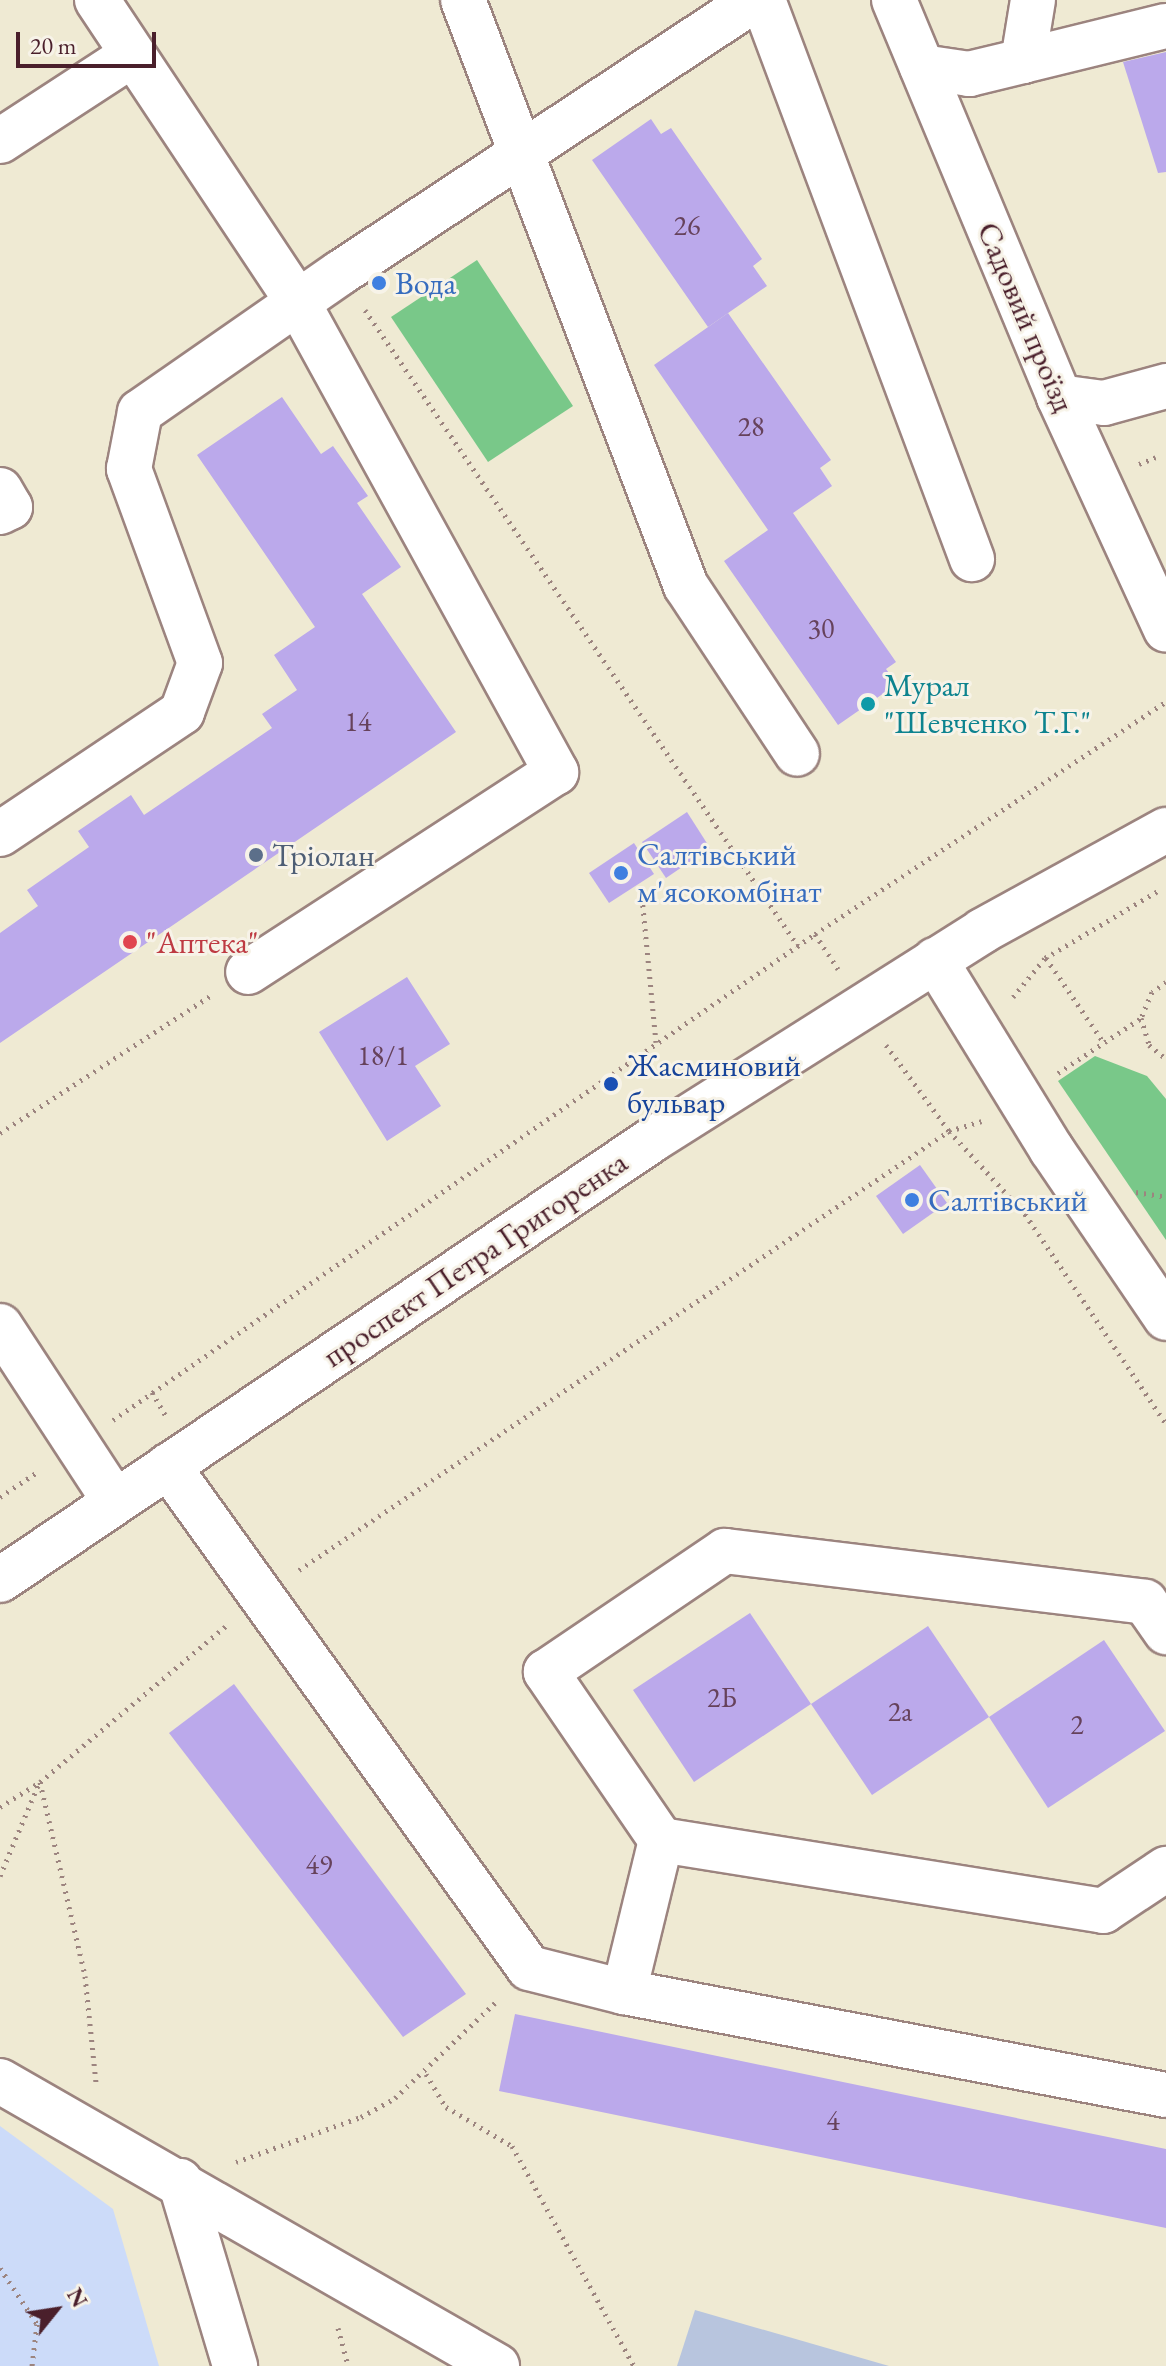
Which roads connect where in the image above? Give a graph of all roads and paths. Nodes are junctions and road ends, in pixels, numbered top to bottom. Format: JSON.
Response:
{"nodes":[{"id":1,"x":97,"y":0,"type":"edge"},
{"id":2,"x":463,"y":0,"type":"edge"},
{"id":3,"x":754,"y":0,"type":"edge"},
{"id":4,"x":763,"y":0,"type":"edge"},
{"id":5,"x":894,"y":0,"type":"edge"},
{"id":6,"x":1033,"y":0,"type":"edge"},
{"id":7,"x":1166,"y":26,"type":"edge"},
{"id":8,"x":132,"y":55,"type":"junction"},
{"id":9,"x":1023,"y":61,"type":"junction"},
{"id":10,"x":922,"y":67,"type":"junction"},
{"id":11,"x":0,"y":141,"type":"edge"},
{"id":12,"x":520,"y":153,"type":"junction"},
{"id":13,"x":340,"y":273,"type":"junction"},
{"id":14,"x":297,"y":301,"type":"junction"},
{"id":15,"x":1166,"y":386,"type":"edge"},
{"id":16,"x":1059,"y":397,"type":"junction"},
{"id":17,"x":0,"y":490,"type":"edge"},
{"id":18,"x":0,"y":512,"type":"edge"},
{"id":19,"x":972,"y":559,"type":"dead end"},
{"id":20,"x":1166,"y":630,"type":"edge"},
{"id":21,"x":1166,"y":702,"type":"edge"},
{"id":22,"x":797,"y":754,"type":"dead end"},
{"id":23,"x":1166,"y":830,"type":"edge"},
{"id":24,"x":0,"y":834,"type":"edge"},
{"id":25,"x":1166,"y":886,"type":"edge"},
{"id":26,"x":642,"y":897,"type":"dead end"},
{"id":27,"x":815,"y":934,"type":"junction"},
{"id":28,"x":798,"y":946,"type":"junction"},
{"id":29,"x":1045,"y":958,"type":"junction"},
{"id":30,"x":935,"y":960,"type":"junction"},
{"id":31,"x":248,"y":972,"type":"joint"},
{"id":32,"x":845,"y":980,"type":"dead end"},
{"id":33,"x":1166,"y":982,"type":"edge"},
{"id":34,"x":1019,"y":1011,"type":"dead end"},
{"id":35,"x":1141,"y":1018,"type":"junction"},
{"id":36,"x":656,"y":1043,"type":"junction"},
{"id":37,"x":1104,"y":1043,"type":"junction"},
{"id":38,"x":886,"y":1044,"type":"dead end"},
{"id":39,"x":1166,"y":1059,"type":"edge"},
{"id":40,"x":1049,"y":1062,"type":"dead end"},
{"id":41,"x":1056,"y":1074,"type":"junction"},
{"id":42,"x":1049,"y":1081,"type":"dead end"},
{"id":43,"x":987,"y":1119,"type":"dead end"},
{"id":44,"x":949,"y":1131,"type":"junction"},
{"id":45,"x":0,"y":1133,"type":"edge"},
{"id":46,"x":1166,"y":1318,"type":"edge"},
{"id":47,"x":0,"y":1326,"type":"edge"},
{"id":48,"x":1166,"y":1424,"type":"edge"},
{"id":49,"x":78,"y":1444,"type":"junction"},
{"id":50,"x":168,"y":1466,"type":"junction"},
{"id":51,"x":115,"y":1502,"type":"junction"},
{"id":52,"x":0,"y":1580,"type":"edge"},
{"id":53,"x":264,"y":1594,"type":"junction"},
{"id":54,"x":1166,"y":1632,"type":"edge"},
{"id":55,"x":40,"y":1782,"type":"junction"},
{"id":56,"x":0,"y":1807,"type":"edge"},
{"id":57,"x":661,"y":1840,"type":"junction"},
{"id":58,"x":1166,"y":1869,"type":"edge"},
{"id":59,"x":0,"y":1876,"type":"edge"},
{"id":60,"x":529,"y":1968,"type":"junction"},
{"id":61,"x":624,"y":1992,"type":"junction"},
{"id":62,"x":426,"y":2074,"type":"junction"},
{"id":63,"x":0,"y":2081,"type":"edge"},
{"id":64,"x":1166,"y":2095,"type":"edge"},
{"id":65,"x":103,"y":2142,"type":"junction"},
{"id":66,"x":180,"y":2181,"type":"junction"},
{"id":67,"x":0,"y":2268,"type":"edge"},
{"id":68,"x":32,"y":2366,"type":"edge"},
{"id":69,"x":235,"y":2366,"type":"edge"},
{"id":70,"x":497,"y":2366,"type":"edge"},
{"id":71,"x":634,"y":2366,"type":"edge"}],
"edges":[{"from":1,"to":8,"type":"main road"},
{"from":2,"to":12,"type":"main road"},
{"from":3,"to":12,"type":"main road"},
{"from":4,"to":19,"type":"main road"},
{"from":5,"to":10,"type":"main road","name":"Садовий проїзд"},
{"from":6,"to":9,"type":"main road"},
{"from":7,"to":9,"type":"main road"},
{"from":8,"to":11,"type":"main road"},
{"from":8,"to":14,"type":"main road"},
{"from":9,"to":10,"type":"main road"},
{"from":10,"to":16,"type":"main road","name":"Садовий проїзд"},
{"from":12,"to":13,"type":"main road"},
{"from":12,"to":22,"type":"main road"},
{"from":13,"to":14,"type":"main road"},
{"from":13,"to":28,"type":"path"},
{"from":14,"to":24,"type":"main road"},
{"from":14,"to":31,"type":"main road"},
{"from":15,"to":16,"type":"main road"},
{"from":16,"to":20,"type":"main road","name":"Садовий проїзд"},
{"from":17,"to":18,"type":"main road"},
{"from":21,"to":27,"type":"path"},
{"from":23,"to":30,"type":"main road","name":"проспект Петра Григоренка"},
{"from":25,"to":29,"type":"path"},
{"from":26,"to":36,"type":"path"},
{"from":27,"to":28,"type":"path"},
{"from":27,"to":32,"type":"path"},
{"from":28,"to":36,"type":"path"},
{"from":29,"to":34,"type":"path"},
{"from":29,"to":37,"type":"path"},
{"from":30,"to":46,"type":"main road"},
{"from":30,"to":50,"type":"main road","name":"проспект Петра Григоренка"},
{"from":31,"to":45,"type":"path"},
{"from":33,"to":35,"type":"path"},
{"from":35,"to":37,"type":"path"},
{"from":35,"to":39,"type":"path"},
{"from":36,"to":49,"type":"path"},
{"from":37,"to":41,"type":"path"},
{"from":38,"to":44,"type":"path"},
{"from":40,"to":41,"type":"path"},
{"from":41,"to":42,"type":"path"},
{"from":43,"to":44,"type":"path"},
{"from":44,"to":48,"type":"path"},
{"from":44,"to":53,"type":"path"},
{"from":47,"to":49,"type":"main road"},
{"from":49,"to":51,"type":"main road"},
{"from":50,"to":51,"type":"main road","name":"проспект Петра Григоренка"},
{"from":50,"to":53,"type":"main road"},
{"from":51,"to":52,"type":"main road","name":"проспект Петра Григоренка"},
{"from":53,"to":55,"type":"path"},
{"from":53,"to":60,"type":"main road"},
{"from":54,"to":57,"type":"main road"},
{"from":55,"to":56,"type":"path"},
{"from":55,"to":59,"type":"path"},
{"from":55,"to":65,"type":"path"},
{"from":57,"to":58,"type":"main road"},
{"from":57,"to":61,"type":"main road"},
{"from":60,"to":61,"type":"main road"},
{"from":60,"to":62,"type":"path"},
{"from":61,"to":64,"type":"main road"},
{"from":62,"to":66,"type":"path"},
{"from":62,"to":71,"type":"path"},
{"from":63,"to":65,"type":"main road"},
{"from":65,"to":66,"type":"main road"},
{"from":66,"to":69,"type":"main road"},
{"from":66,"to":70,"type":"main road"},
{"from":67,"to":68,"type":"path"}]}
